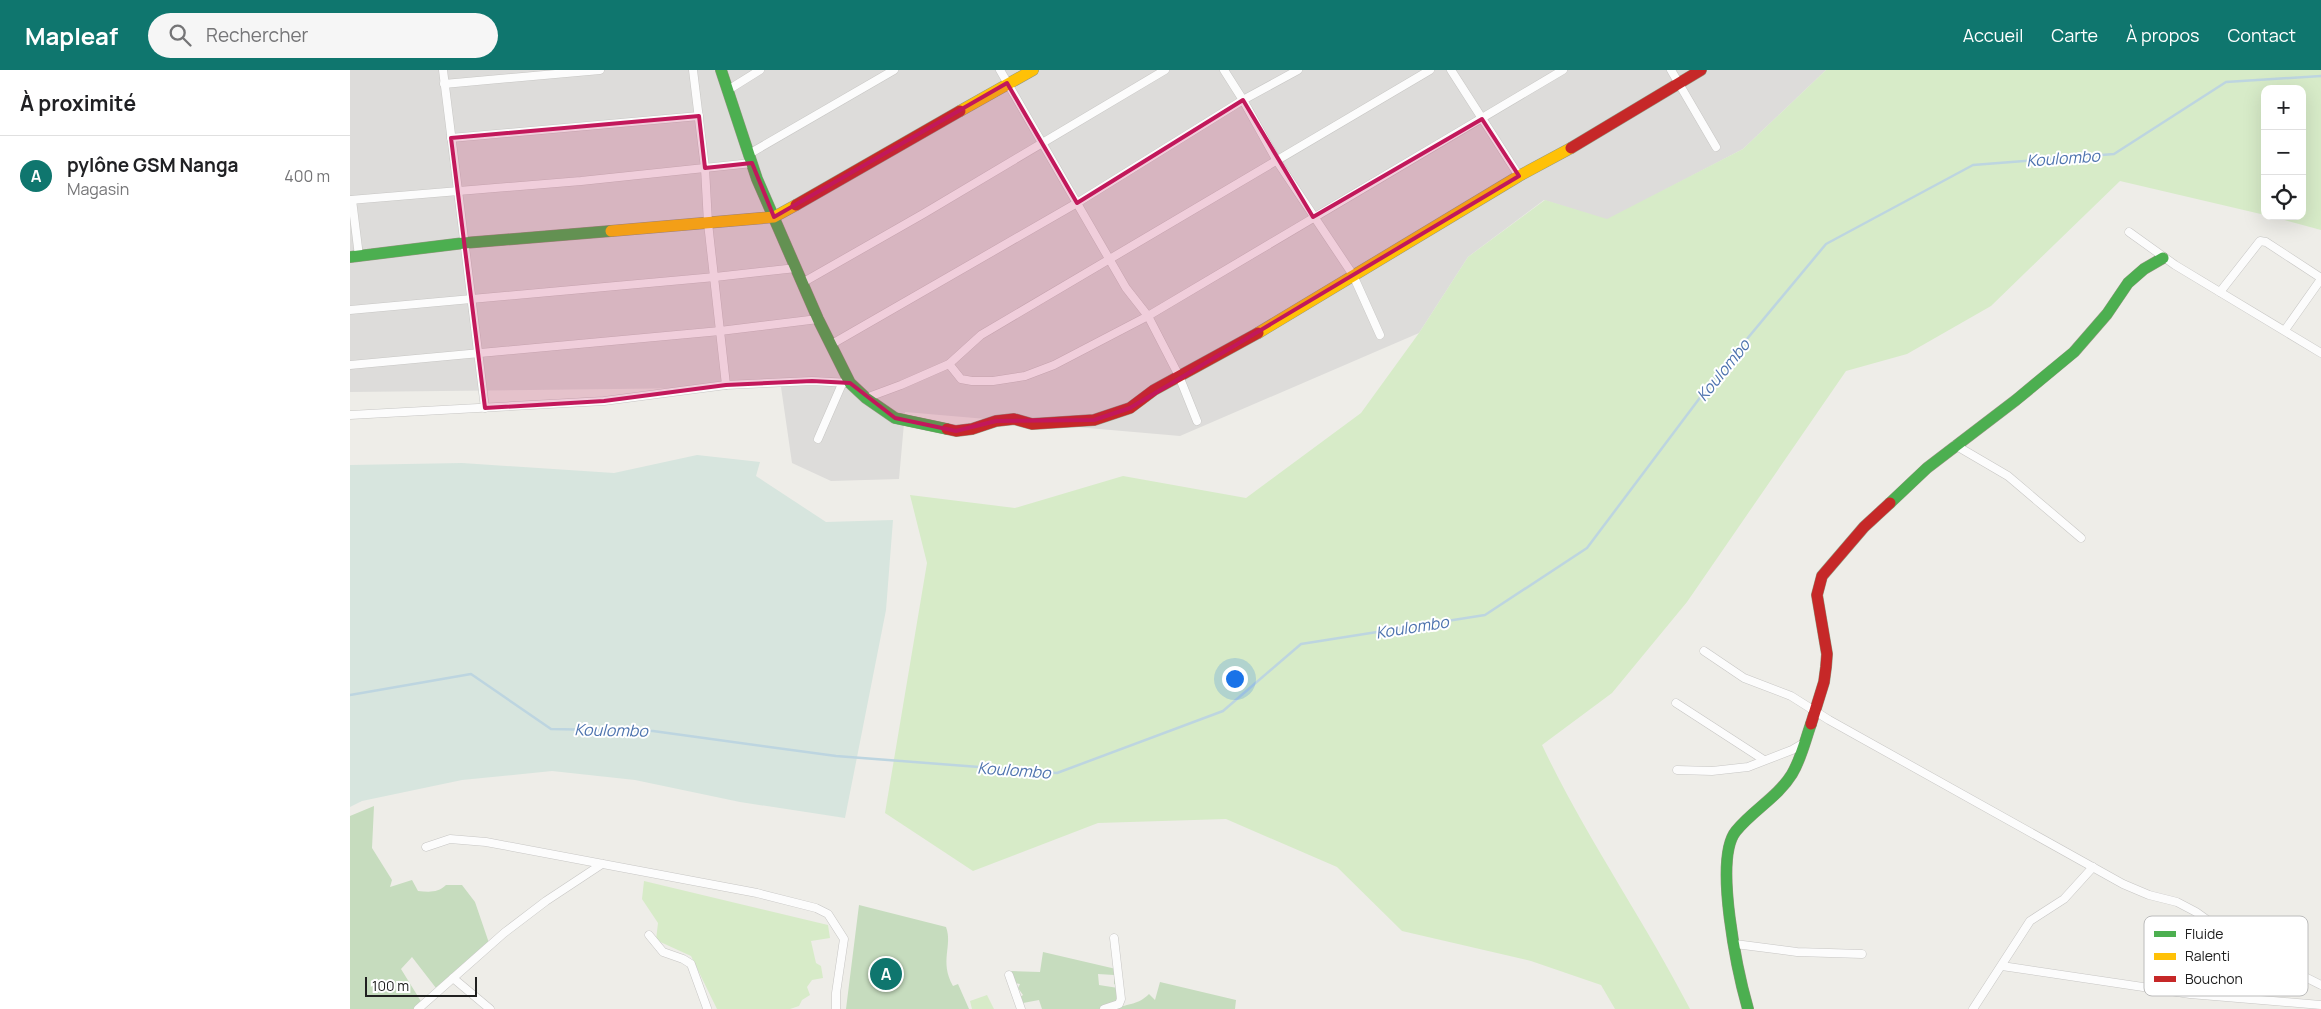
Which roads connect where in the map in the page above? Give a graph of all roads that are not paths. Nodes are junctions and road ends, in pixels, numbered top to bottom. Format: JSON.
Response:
{"nodes":[{"id":1,"x":443,"y":70,"type":"edge"},
{"id":2,"x":600,"y":70,"type":"edge"},
{"id":3,"x":693,"y":70,"type":"edge"},
{"id":4,"x":721,"y":70,"type":"edge"},
{"id":5,"x":760,"y":70,"type":"edge"},
{"id":6,"x":894,"y":70,"type":"edge"},
{"id":7,"x":1000,"y":70,"type":"edge"},
{"id":8,"x":1033,"y":70,"type":"edge"},
{"id":9,"x":1165,"y":70,"type":"edge"},
{"id":10,"x":1224,"y":70,"type":"edge"},
{"id":11,"x":1298,"y":70,"type":"edge"},
{"id":12,"x":1430,"y":70,"type":"edge"},
{"id":13,"x":1451,"y":70,"type":"edge"},
{"id":14,"x":1563,"y":70,"type":"edge"},
{"id":15,"x":1671,"y":70,"type":"edge"},
{"id":16,"x":1701,"y":70,"type":"edge"},
{"id":17,"x":1007,"y":83,"type":"junction"},
{"id":18,"x":1679,"y":83,"type":"junction"},
{"id":19,"x":444,"y":84,"type":"junction"},
{"id":20,"x":728,"y":90,"type":"junction"},
{"id":21,"x":1243,"y":100,"type":"junction"},
{"id":22,"x":699,"y":116,"type":"junction"},
{"id":23,"x":1482,"y":119,"type":"junction"},
{"id":24,"x":451,"y":138,"type":"junction"},
{"id":25,"x":1043,"y":142,"type":"junction"},
{"id":26,"x":1716,"y":147,"type":"dead end"},
{"id":27,"x":751,"y":159,"type":"junction"},
{"id":28,"x":1277,"y":161,"type":"junction"},
{"id":29,"x":705,"y":168,"type":"junction"},
{"id":30,"x":1519,"y":176,"type":"junction"},
{"id":31,"x":458,"y":191,"type":"junction"},
{"id":32,"x":351,"y":200,"type":"edge"},
{"id":33,"x":1077,"y":203,"type":"junction"},
{"id":34,"x":774,"y":217,"type":"junction"},
{"id":35,"x":1313,"y":217,"type":"junction"},
{"id":36,"x":708,"y":223,"type":"junction"},
{"id":37,"x":2129,"y":232,"type":"dead end"},
{"id":38,"x":464,"y":243,"type":"junction"},
{"id":39,"x":354,"y":256,"type":"edge"},
{"id":40,"x":2163,"y":258,"type":"junction"},
{"id":41,"x":1110,"y":260,"type":"junction"},
{"id":42,"x":796,"y":268,"type":"junction"},
{"id":43,"x":1353,"y":275,"type":"junction"},
{"id":44,"x":715,"y":277,"type":"junction"},
{"id":45,"x":2321,"y":278,"type":"edge"},
{"id":46,"x":802,"y":283,"type":"junction"},
{"id":47,"x":2220,"y":292,"type":"junction"},
{"id":48,"x":472,"y":298,"type":"junction"},
{"id":49,"x":350,"y":310,"type":"edge"},
{"id":50,"x":1148,"y":316,"type":"junction"},
{"id":51,"x":818,"y":319,"type":"junction"},
{"id":52,"x":2284,"y":330,"type":"junction"},
{"id":53,"x":720,"y":331,"type":"junction"},
{"id":54,"x":1380,"y":335,"type":"dead end"},
{"id":55,"x":832,"y":344,"type":"junction"},
{"id":56,"x":478,"y":352,"type":"junction"},
{"id":57,"x":2321,"y":353,"type":"edge"},
{"id":58,"x":949,"y":364,"type":"junction"},
{"id":59,"x":350,"y":365,"type":"edge"},
{"id":60,"x":1179,"y":376,"type":"junction"},
{"id":61,"x":846,"y":384,"type":"junction"},
{"id":62,"x":726,"y":385,"type":"junction"},
{"id":63,"x":866,"y":398,"type":"junction"},
{"id":64,"x":485,"y":408,"type":"junction"},
{"id":65,"x":350,"y":415,"type":"edge"},
{"id":66,"x":1197,"y":421,"type":"dead end"},
{"id":67,"x":818,"y":440,"type":"dead end"},
{"id":68,"x":1955,"y":445,"type":"junction"},
{"id":69,"x":2082,"y":538,"type":"dead end"},
{"id":70,"x":1704,"y":651,"type":"dead end"},
{"id":71,"x":1676,"y":703,"type":"dead end"},
{"id":72,"x":1815,"y":710,"type":"junction"},
{"id":73,"x":1805,"y":741,"type":"junction"},
{"id":74,"x":1764,"y":760,"type":"junction"},
{"id":75,"x":1678,"y":770,"type":"dead end"},
{"id":76,"x":426,"y":847,"type":"dead end"},
{"id":77,"x":602,"y":864,"type":"junction"},
{"id":78,"x":2093,"y":867,"type":"junction"},
{"id":79,"x":2200,"y":916,"type":"edge"},
{"id":80,"x":649,"y":935,"type":"dead end"},
{"id":81,"x":1114,"y":938,"type":"dead end"},
{"id":82,"x":1735,"y":944,"type":"junction"},
{"id":83,"x":1862,"y":954,"type":"dead end"},
{"id":84,"x":2002,"y":966,"type":"junction"},
{"id":85,"x":1010,"y":975,"type":"dead end"},
{"id":86,"x":453,"y":978,"type":"junction"},
{"id":87,"x":2308,"y":978,"type":"edge"},
{"id":88,"x":2321,"y":985,"type":"edge"},
{"id":89,"x":2144,"y":987,"type":"edge"},
{"id":90,"x":2214,"y":996,"type":"edge"},
{"id":91,"x":2321,"y":1005,"type":"edge"},
{"id":92,"x":418,"y":1009,"type":"edge"},
{"id":93,"x":490,"y":1009,"type":"edge"},
{"id":94,"x":705,"y":1009,"type":"edge"},
{"id":95,"x":836,"y":1009,"type":"edge"},
{"id":96,"x":1021,"y":1009,"type":"edge"},
{"id":97,"x":1104,"y":1009,"type":"edge"},
{"id":98,"x":1748,"y":1009,"type":"edge"},
{"id":99,"x":1973,"y":1009,"type":"edge"}],
"edges":[{"from":1,"to":19,"type":"street"},
{"from":2,"to":19,"type":"street"},
{"from":3,"to":22,"type":"street"},
{"from":4,"to":20,"type":"street"},
{"from":5,"to":20,"type":"street"},
{"from":6,"to":27,"type":"street"},
{"from":7,"to":17,"type":"street"},
{"from":8,"to":17,"type":"street"},
{"from":9,"to":25,"type":"street"},
{"from":10,"to":21,"type":"street"},
{"from":11,"to":21,"type":"street"},
{"from":12,"to":28,"type":"street"},
{"from":13,"to":23,"type":"street"},
{"from":14,"to":23,"type":"street"},
{"from":15,"to":18,"type":"street"},
{"from":16,"to":18,"type":"street"},
{"from":17,"to":25,"type":"street"},
{"from":17,"to":34,"type":"street"},
{"from":18,"to":26,"type":"street"},
{"from":18,"to":30,"type":"street"},
{"from":19,"to":24,"type":"street"},
{"from":20,"to":27,"type":"street"},
{"from":21,"to":28,"type":"street"},
{"from":21,"to":33,"type":"street"},
{"from":22,"to":24,"type":"street"},
{"from":22,"to":29,"type":"street"},
{"from":23,"to":30,"type":"street"},
{"from":23,"to":35,"type":"street"},
{"from":24,"to":31,"type":"street"},
{"from":25,"to":33,"type":"street"},
{"from":25,"to":46,"type":"street"},
{"from":27,"to":29,"type":"street"},
{"from":27,"to":34,"type":"street"},
{"from":28,"to":35,"type":"street"},
{"from":28,"to":41,"type":"street"},
{"from":29,"to":31,"type":"street"},
{"from":29,"to":36,"type":"street"},
{"from":30,"to":43,"type":"street"},
{"from":31,"to":32,"type":"street"},
{"from":31,"to":38,"type":"street"},
{"from":32,"to":39,"type":"street"},
{"from":33,"to":41,"type":"street"},
{"from":33,"to":55,"type":"street"},
{"from":34,"to":36,"type":"street"},
{"from":34,"to":42,"type":"street"},
{"from":35,"to":43,"type":"street"},
{"from":35,"to":50,"type":"street"},
{"from":36,"to":38,"type":"street"},
{"from":36,"to":44,"type":"street"},
{"from":37,"to":40,"type":"street"},
{"from":38,"to":39,"type":"street"},
{"from":38,"to":48,"type":"street"},
{"from":40,"to":47,"type":"street"},
{"from":40,"to":68,"type":"street"},
{"from":41,"to":50,"type":"street"},
{"from":41,"to":58,"type":"street"},
{"from":42,"to":44,"type":"street"},
{"from":42,"to":46,"type":"street"},
{"from":43,"to":54,"type":"street"},
{"from":43,"to":60,"type":"street"},
{"from":44,"to":48,"type":"street"},
{"from":44,"to":53,"type":"street"},
{"from":45,"to":47,"type":"street"},
{"from":45,"to":52,"type":"street"},
{"from":46,"to":51,"type":"street"},
{"from":47,"to":52,"type":"street"},
{"from":48,"to":49,"type":"street"},
{"from":48,"to":56,"type":"street"},
{"from":50,"to":58,"type":"street"},
{"from":50,"to":60,"type":"street"},
{"from":51,"to":53,"type":"street"},
{"from":51,"to":55,"type":"street"},
{"from":52,"to":57,"type":"street"},
{"from":53,"to":56,"type":"street"},
{"from":53,"to":62,"type":"street"},
{"from":55,"to":61,"type":"street"},
{"from":56,"to":59,"type":"street"},
{"from":56,"to":64,"type":"street"},
{"from":58,"to":63,"type":"street"},
{"from":60,"to":63,"type":"street"},
{"from":60,"to":66,"type":"street"},
{"from":61,"to":62,"type":"street"},
{"from":61,"to":63,"type":"street"},
{"from":61,"to":67,"type":"street"},
{"from":62,"to":64,"type":"street"},
{"from":64,"to":65,"type":"street"},
{"from":68,"to":69,"type":"street"},
{"from":68,"to":72,"type":"street"},
{"from":70,"to":72,"type":"street"},
{"from":71,"to":74,"type":"street"},
{"from":72,"to":73,"type":"street"},
{"from":72,"to":78,"type":"street"},
{"from":73,"to":74,"type":"street"},
{"from":73,"to":82,"type":"street"},
{"from":74,"to":75,"type":"street"},
{"from":76,"to":77,"type":"street"},
{"from":77,"to":86,"type":"street"},
{"from":77,"to":95,"type":"street"},
{"from":78,"to":79,"type":"street"},
{"from":78,"to":84,"type":"street"},
{"from":80,"to":94,"type":"street"},
{"from":81,"to":97,"type":"street"},
{"from":82,"to":83,"type":"street"},
{"from":82,"to":98,"type":"street"},
{"from":84,"to":89,"type":"street"},
{"from":84,"to":99,"type":"street"},
{"from":85,"to":96,"type":"street"},
{"from":86,"to":92,"type":"street"},
{"from":86,"to":93,"type":"street"},
{"from":87,"to":88,"type":"street"},
{"from":90,"to":91,"type":"street"}]}
